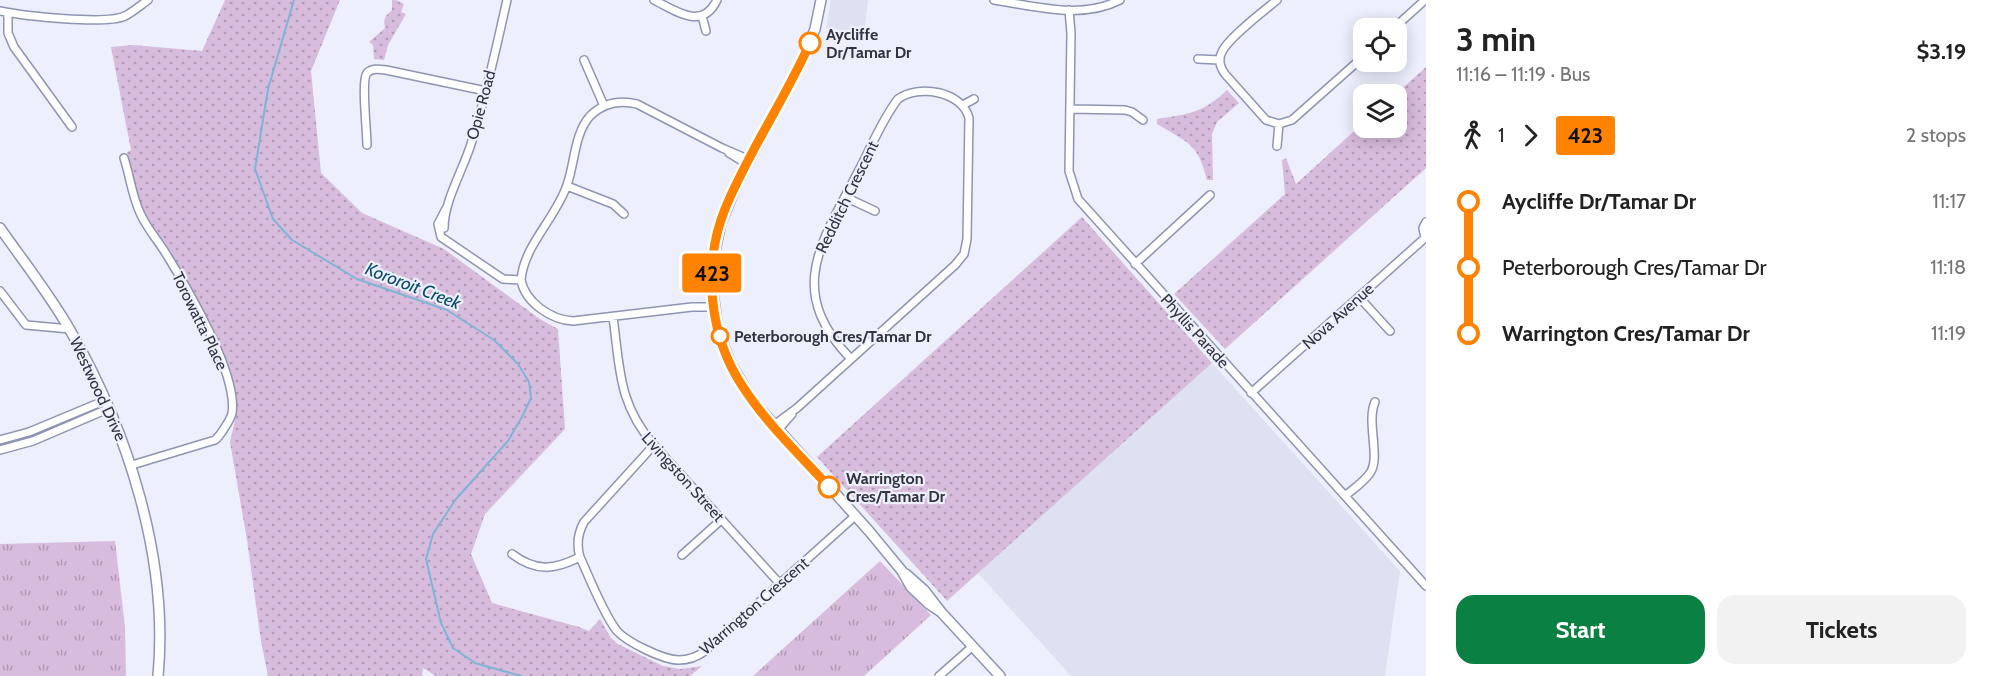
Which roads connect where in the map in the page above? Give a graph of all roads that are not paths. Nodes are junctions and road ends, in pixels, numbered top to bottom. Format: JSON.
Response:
{"nodes":[{"id":1,"x":148,"y":0,"type":"edge"},
{"id":2,"x":507,"y":0,"type":"edge"},
{"id":3,"x":654,"y":0,"type":"edge"},
{"id":4,"x":717,"y":0,"type":"edge"},
{"id":5,"x":820,"y":0,"type":"edge"},
{"id":6,"x":994,"y":0,"type":"edge"},
{"id":7,"x":1120,"y":0,"type":"edge"},
{"id":8,"x":1277,"y":0,"type":"edge"},
{"id":9,"x":1425,"y":0,"type":"edge"},
{"id":10,"x":1021,"y":2,"type":"edge"},
{"id":11,"x":1071,"y":10,"type":"junction"},
{"id":12,"x":4,"y":12,"type":"edge"},
{"id":13,"x":702,"y":16,"type":"junction"},
{"id":14,"x":1405,"y":18,"type":"edge"},
{"id":15,"x":706,"y":31,"type":"dead end"},
{"id":16,"x":1198,"y":59,"type":"dead end"},
{"id":17,"x":584,"y":60,"type":"dead end"},
{"id":18,"x":1220,"y":60,"type":"junction"},
{"id":19,"x":1353,"y":66,"type":"edge"},
{"id":20,"x":486,"y":91,"type":"junction"},
{"id":21,"x":974,"y":99,"type":"dead end"},
{"id":22,"x":963,"y":105,"type":"junction"},
{"id":23,"x":604,"y":106,"type":"junction"},
{"id":24,"x":1070,"y":109,"type":"junction"},
{"id":25,"x":1143,"y":120,"type":"dead end"},
{"id":26,"x":1279,"y":124,"type":"junction"},
{"id":27,"x":72,"y":127,"type":"dead end"},
{"id":28,"x":366,"y":145,"type":"dead end"},
{"id":29,"x":1277,"y":146,"type":"dead end"},
{"id":30,"x":124,"y":158,"type":"dead end"},
{"id":31,"x":748,"y":162,"type":"junction"},
{"id":32,"x":567,"y":186,"type":"junction"},
{"id":33,"x":1210,"y":195,"type":"dead end"},
{"id":34,"x":845,"y":197,"type":"junction"},
{"id":35,"x":875,"y":211,"type":"dead end"},
{"id":36,"x":624,"y":214,"type":"dead end"},
{"id":37,"x":1426,"y":222,"type":"edge"},
{"id":38,"x":0,"y":228,"type":"edge"},
{"id":39,"x":1425,"y":238,"type":"edge"},
{"id":40,"x":1135,"y":264,"type":"junction"},
{"id":41,"x":521,"y":280,"type":"junction"},
{"id":42,"x":0,"y":291,"type":"edge"},
{"id":43,"x":1359,"y":297,"type":"junction"},
{"id":44,"x":713,"y":304,"type":"junction"},
{"id":45,"x":614,"y":317,"type":"junction"},
{"id":46,"x":70,"y":329,"type":"junction"},
{"id":47,"x":1390,"y":331,"type":"dead end"},
{"id":48,"x":851,"y":359,"type":"junction"},
{"id":49,"x":1251,"y":393,"type":"junction"},
{"id":50,"x":1376,"y":402,"type":"dead end"},
{"id":51,"x":108,"y":404,"type":"junction"},
{"id":52,"x":776,"y":427,"type":"junction"},
{"id":53,"x":0,"y":440,"type":"edge"},
{"id":54,"x":654,"y":445,"type":"junction"},
{"id":55,"x":0,"y":450,"type":"edge"},
{"id":56,"x":132,"y":465,"type":"junction"},
{"id":57,"x":1345,"y":496,"type":"junction"},
{"id":58,"x":855,"y":516,"type":"junction"},
{"id":59,"x":721,"y":520,"type":"junction"},
{"id":60,"x":512,"y":554,"type":"dead end"},
{"id":61,"x":682,"y":555,"type":"dead end"},
{"id":62,"x":580,"y":557,"type":"junction"},
{"id":63,"x":780,"y":584,"type":"junction"},
{"id":64,"x":1426,"y":586,"type":"edge"},
{"id":65,"x":973,"y":646,"type":"junction"},
{"id":66,"x":158,"y":676,"type":"edge"},
{"id":67,"x":939,"y":676,"type":"edge"},
{"id":68,"x":1000,"y":676,"type":"edge"}],
"edges":[{"from":1,"to":12,"type":"street"},
{"from":2,"to":20,"type":"street","name":"Opie Road"},
{"from":3,"to":13,"type":"street"},
{"from":4,"to":13,"type":"street"},
{"from":5,"to":31,"type":"street"},
{"from":6,"to":10,"type":"street"},
{"from":7,"to":11,"type":"street"},
{"from":8,"to":18,"type":"street"},
{"from":9,"to":14,"type":"street"},
{"from":10,"to":11,"type":"street"},
{"from":11,"to":24,"type":"street","name":"Phyllis Parade"},
{"from":12,"to":27,"type":"street"},
{"from":13,"to":15,"type":"street"},
{"from":16,"to":18,"type":"street"},
{"from":17,"to":23,"type":"street"},
{"from":18,"to":26,"type":"street"},
{"from":19,"to":26,"type":"street"},
{"from":20,"to":28,"type":"street"},
{"from":20,"to":41,"type":"street","name":"Opie Road"},
{"from":21,"to":22,"type":"street"},
{"from":22,"to":34,"type":"street","name":"Redditch Crescent"},
{"from":22,"to":48,"type":"street"},
{"from":23,"to":31,"type":"street"},
{"from":23,"to":32,"type":"street"},
{"from":24,"to":25,"type":"street"},
{"from":24,"to":40,"type":"street","name":"Phyllis Parade"},
{"from":26,"to":29,"type":"street"},
{"from":30,"to":56,"type":"street","name":"Torowatta Place"},
{"from":31,"to":44,"type":"street"},
{"from":32,"to":36,"type":"street"},
{"from":32,"to":41,"type":"street"},
{"from":33,"to":40,"type":"street"},
{"from":34,"to":35,"type":"street"},
{"from":34,"to":48,"type":"street","name":"Redditch Crescent"},
{"from":37,"to":39,"type":"street","name":"Nova Avenue"},
{"from":38,"to":46,"type":"street","name":"Westwood Drive"},
{"from":39,"to":43,"type":"street","name":"Nova Avenue"},
{"from":40,"to":49,"type":"street","name":"Phyllis Parade"},
{"from":41,"to":45,"type":"street"},
{"from":42,"to":46,"type":"street"},
{"from":43,"to":47,"type":"street"},
{"from":43,"to":49,"type":"street","name":"Nova Avenue"},
{"from":44,"to":45,"type":"street"},
{"from":44,"to":52,"type":"street"},
{"from":45,"to":54,"type":"street","name":"Livingston Street"},
{"from":46,"to":51,"type":"street","name":"Westwood Drive"},
{"from":48,"to":52,"type":"street"},
{"from":49,"to":57,"type":"street","name":"Phyllis Parade"},
{"from":50,"to":57,"type":"street"},
{"from":51,"to":53,"type":"street"},
{"from":51,"to":55,"type":"street"},
{"from":51,"to":56,"type":"street","name":"Westwood Drive"},
{"from":52,"to":58,"type":"street"},
{"from":54,"to":59,"type":"street","name":"Livingston Street"},
{"from":54,"to":62,"type":"street","name":"Warrington Crescent"},
{"from":56,"to":66,"type":"street","name":"Westwood Drive"},
{"from":57,"to":64,"type":"street","name":"Phyllis Parade"},
{"from":58,"to":63,"type":"street","name":"Warrington Crescent"},
{"from":58,"to":65,"type":"street"},
{"from":59,"to":61,"type":"street"},
{"from":59,"to":63,"type":"street","name":"Livingston Street"},
{"from":60,"to":62,"type":"street"},
{"from":62,"to":63,"type":"street","name":"Warrington Crescent"},
{"from":65,"to":67,"type":"street"},
{"from":65,"to":68,"type":"street"}]}
